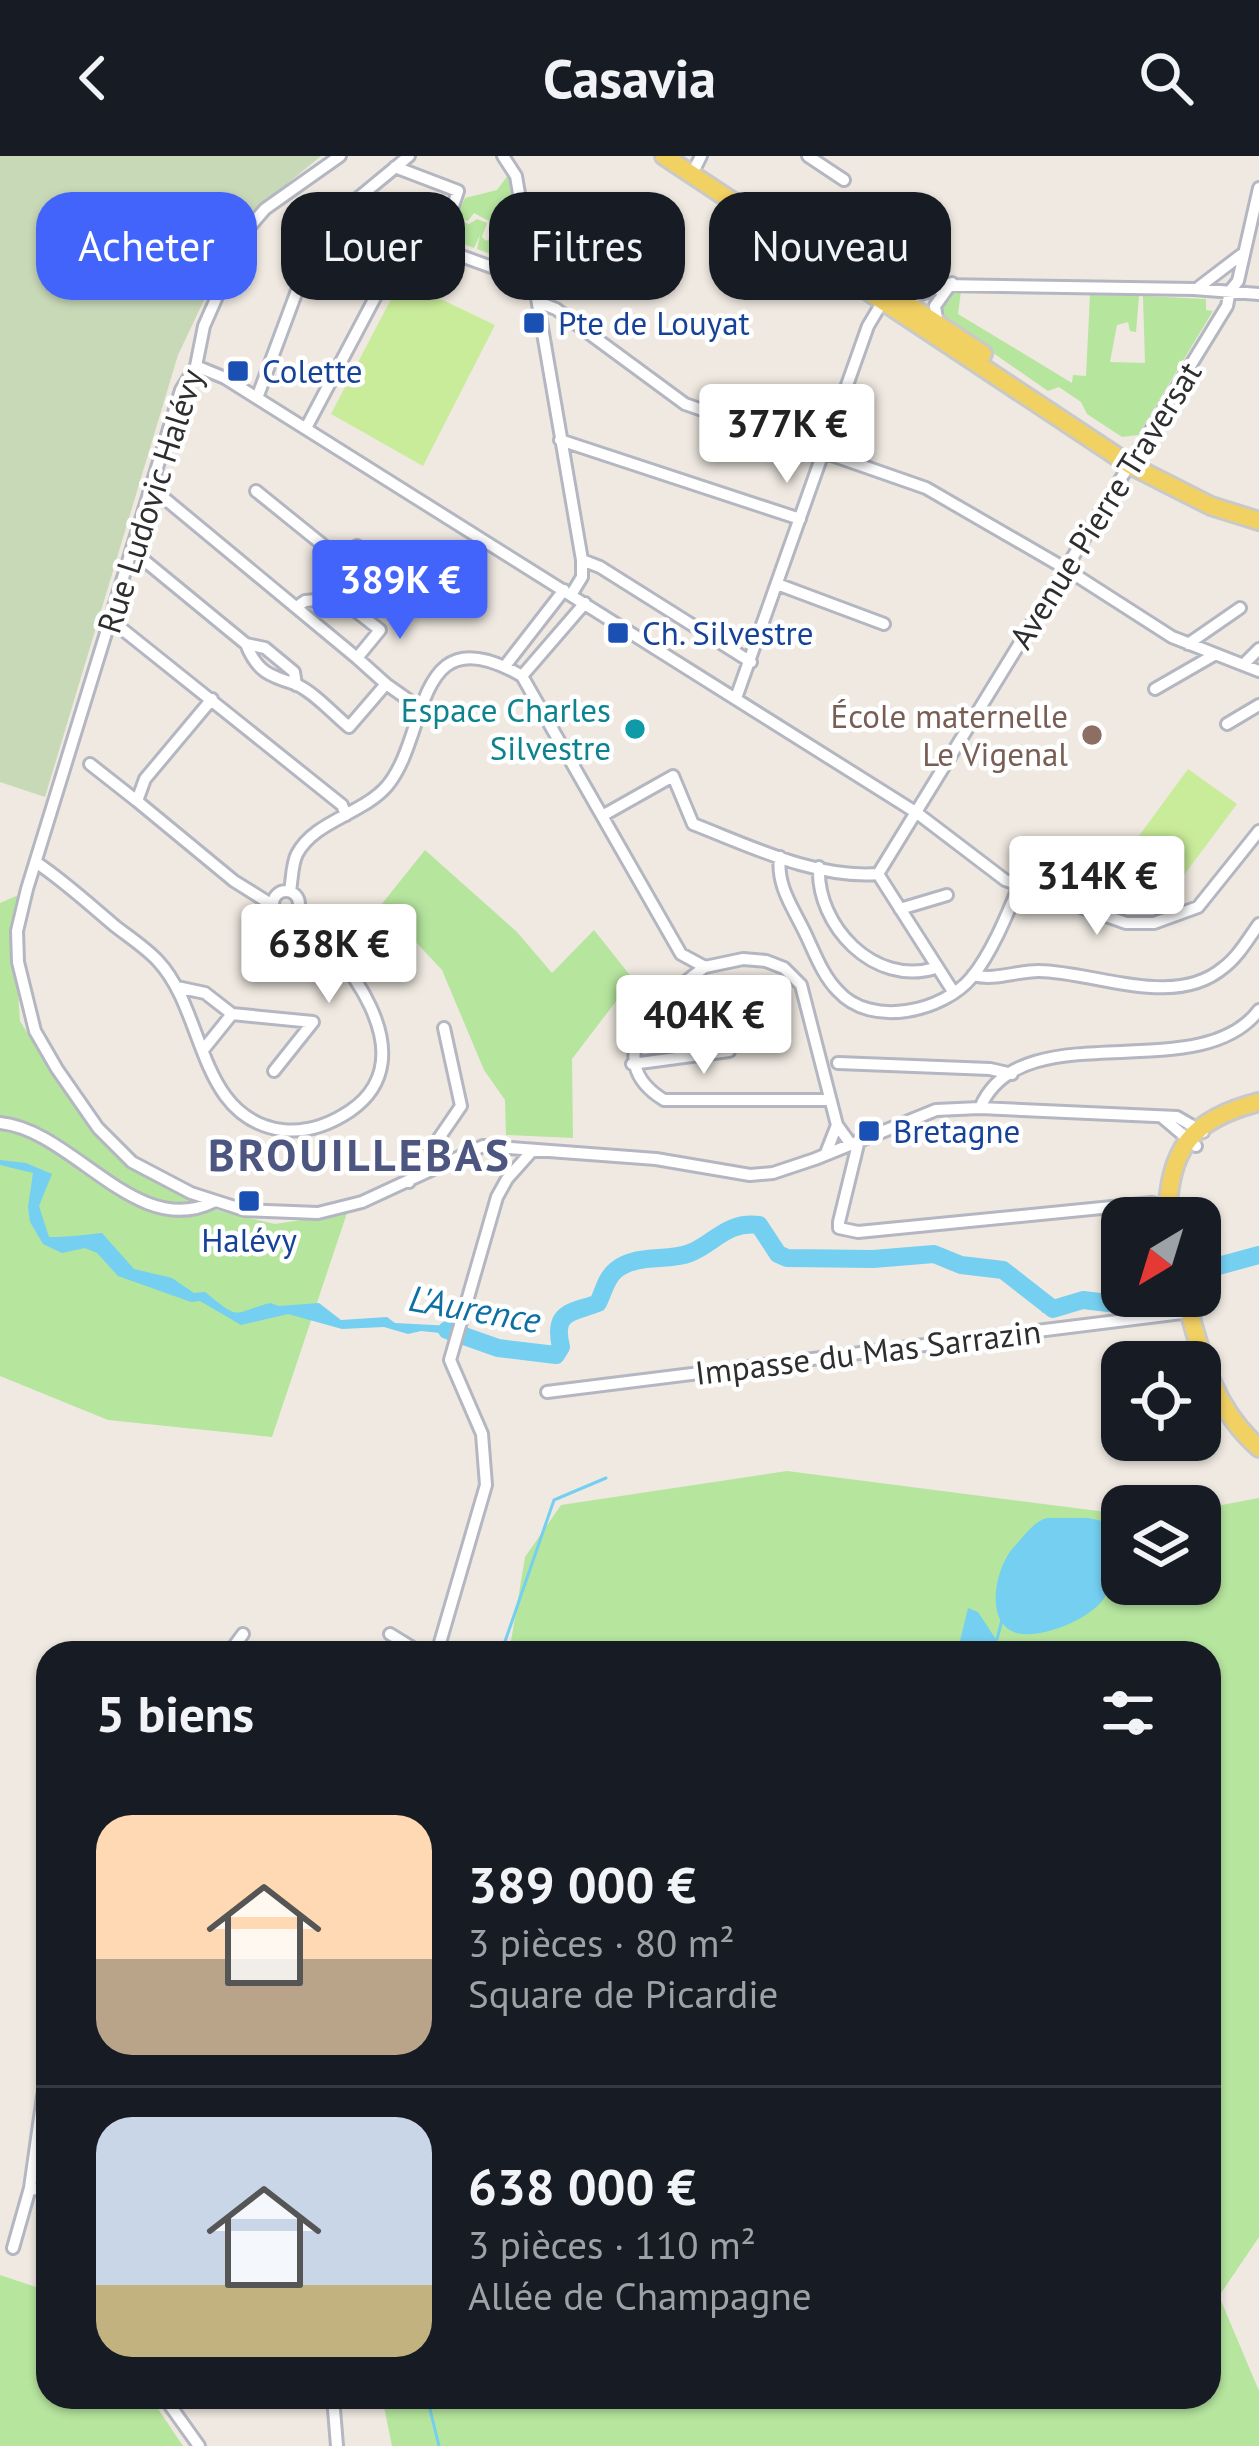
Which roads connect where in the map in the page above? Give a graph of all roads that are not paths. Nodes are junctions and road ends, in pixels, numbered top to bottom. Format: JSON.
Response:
{"nodes":[{"id":1,"x":340,"y":156,"type":"edge"},
{"id":2,"x":409,"y":156,"type":"edge"},
{"id":3,"x":503,"y":156,"type":"edge"},
{"id":4,"x":664,"y":156,"type":"edge"},
{"id":5,"x":808,"y":156,"type":"edge"},
{"id":6,"x":693,"y":159,"type":"edge"},
{"id":7,"x":395,"y":167,"type":"junction"},
{"id":8,"x":844,"y":180,"type":"dead end"},
{"id":9,"x":1259,"y":188,"type":"edge"},
{"id":10,"x":365,"y":192,"type":"edge"},
{"id":11,"x":458,"y":192,"type":"edge"},
{"id":12,"x":518,"y":192,"type":"edge"},
{"id":13,"x":721,"y":192,"type":"edge"},
{"id":14,"x":740,"y":192,"type":"edge"},
{"id":15,"x":1243,"y":253,"type":"junction"},
{"id":16,"x":952,"y":283,"type":"joint"},
{"id":17,"x":1194,"y":289,"type":"junction"},
{"id":18,"x":1230,"y":291,"type":"junction"},
{"id":19,"x":1259,"y":294,"type":"edge"},
{"id":20,"x":293,"y":300,"type":"edge"},
{"id":21,"x":374,"y":300,"type":"edge"},
{"id":22,"x":878,"y":300,"type":"edge"},
{"id":23,"x":893,"y":300,"type":"edge"},
{"id":24,"x":904,"y":300,"type":"edge"},
{"id":25,"x":538,"y":302,"type":"joint"},
{"id":26,"x":941,"y":326,"type":"junction"},
{"id":27,"x":196,"y":366,"type":"junction"},
{"id":28,"x":257,"y":398,"type":"junction"},
{"id":29,"x":306,"y":428,"type":"junction"},
{"id":30,"x":560,"y":440,"type":"junction"},
{"id":31,"x":824,"y":451,"type":"junction"},
{"id":32,"x":1133,"y":460,"type":"junction"},
{"id":33,"x":152,"y":488,"type":"junction"},
{"id":34,"x":256,"y":491,"type":"dead end"},
{"id":35,"x":1259,"y":510,"type":"edge"},
{"id":36,"x":800,"y":520,"type":"junction"},
{"id":37,"x":1259,"y":520,"type":"edge"},
{"id":38,"x":357,"y":546,"type":"dead end"},
{"id":39,"x":134,"y":552,"type":"junction"},
{"id":40,"x":582,"y":560,"type":"junction"},
{"id":41,"x":1066,"y":569,"type":"junction"},
{"id":42,"x":777,"y":584,"type":"junction"},
{"id":43,"x":568,"y":592,"type":"junction"},
{"id":44,"x":585,"y":603,"type":"junction"},
{"id":45,"x":298,"y":606,"type":"junction"},
{"id":46,"x":1240,"y":608,"type":"dead end"},
{"id":47,"x":112,"y":621,"type":"junction"},
{"id":48,"x":884,"y":624,"type":"dead end"},
{"id":49,"x":1188,"y":644,"type":"junction"},
{"id":50,"x":1259,"y":649,"type":"edge"},
{"id":51,"x":1214,"y":655,"type":"junction"},
{"id":52,"x":357,"y":658,"type":"junction"},
{"id":53,"x":751,"y":662,"type":"junction"},
{"id":54,"x":1243,"y":665,"type":"junction"},
{"id":55,"x":506,"y":666,"type":"junction"},
{"id":56,"x":1259,"y":671,"type":"edge"},
{"id":57,"x":522,"y":676,"type":"junction"},
{"id":58,"x":386,"y":684,"type":"junction"},
{"id":59,"x":1155,"y":689,"type":"dead end"},
{"id":60,"x":736,"y":698,"type":"junction"},
{"id":61,"x":212,"y":699,"type":"junction"},
{"id":62,"x":1259,"y":705,"type":"edge"},
{"id":63,"x":420,"y":708,"type":"junction"},
{"id":64,"x":1228,"y":724,"type":"dead end"},
{"id":65,"x":90,"y":764,"type":"dead end"},
{"id":66,"x":137,"y":801,"type":"junction"},
{"id":67,"x":916,"y":813,"type":"junction"},
{"id":68,"x":346,"y":815,"type":"junction"},
{"id":69,"x":602,"y":816,"type":"junction"},
{"id":70,"x":1259,"y":831,"type":"edge"},
{"id":71,"x":780,"y":857,"type":"junction"},
{"id":72,"x":37,"y":863,"type":"junction"},
{"id":73,"x":819,"y":867,"type":"junction"},
{"id":74,"x":878,"y":874,"type":"junction"},
{"id":75,"x":1019,"y":886,"type":"junction"},
{"id":76,"x":290,"y":891,"type":"junction"},
{"id":77,"x":947,"y":895,"type":"dead end"},
{"id":78,"x":274,"y":906,"type":"junction"},
{"id":79,"x":900,"y":909,"type":"junction"},
{"id":80,"x":295,"y":913,"type":"junction"},
{"id":81,"x":1259,"y":924,"type":"edge"},
{"id":82,"x":681,"y":954,"type":"junction"},
{"id":83,"x":705,"y":968,"type":"junction"},
{"id":84,"x":935,"y":968,"type":"junction"},
{"id":85,"x":973,"y":975,"type":"junction"},
{"id":86,"x":682,"y":983,"type":"junction"},
{"id":87,"x":177,"y":987,"type":"junction"},
{"id":88,"x":954,"y":993,"type":"junction"},
{"id":89,"x":1259,"y":1010,"type":"edge"},
{"id":90,"x":232,"y":1014,"type":"junction"},
{"id":91,"x":732,"y":1021,"type":"dead end"},
{"id":92,"x":444,"y":1028,"type":"dead end"},
{"id":93,"x":203,"y":1050,"type":"junction"},
{"id":94,"x":730,"y":1051,"type":"junction"},
{"id":95,"x":838,"y":1063,"type":"dead end"},
{"id":96,"x":632,"y":1064,"type":"junction"},
{"id":97,"x":738,"y":1064,"type":"dead end"},
{"id":98,"x":274,"y":1071,"type":"dead end"},
{"id":99,"x":1012,"y":1074,"type":"junction"},
{"id":100,"x":829,"y":1100,"type":"junction"},
{"id":101,"x":1259,"y":1102,"type":"edge"},
{"id":102,"x":980,"y":1108,"type":"junction"},
{"id":103,"x":1259,"y":1111,"type":"edge"},
{"id":104,"x":0,"y":1123,"type":"edge"},
{"id":105,"x":837,"y":1125,"type":"junction"},
{"id":106,"x":1197,"y":1137,"type":"junction"},
{"id":107,"x":854,"y":1142,"type":"junction"},
{"id":108,"x":532,"y":1151,"type":"junction"},
{"id":109,"x":826,"y":1153,"type":"junction"},
{"id":110,"x":409,"y":1182,"type":"junction"},
{"id":111,"x":170,"y":1184,"type":"junction"},
{"id":112,"x":1173,"y":1197,"type":"edge"},
{"id":113,"x":137,"y":1199,"type":"junction"},
{"id":114,"x":213,"y":1202,"type":"junction"},
{"id":115,"x":161,"y":1206,"type":"junction"},
{"id":116,"x":1101,"y":1208,"type":"edge"},
{"id":117,"x":1101,"y":1316,"type":"edge"},
{"id":118,"x":1191,"y":1317,"type":"edge"},
{"id":119,"x":1193,"y":1317,"type":"edge"},
{"id":120,"x":547,"y":1391,"type":"dead end"},
{"id":121,"x":1259,"y":1435,"type":"edge"},
{"id":122,"x":1259,"y":1448,"type":"edge"},
{"id":123,"x":244,"y":1634,"type":"dead end"},
{"id":124,"x":390,"y":1634,"type":"dead end"},
{"id":125,"x":238,"y":1641,"type":"edge"},
{"id":126,"x":401,"y":1641,"type":"edge"},
{"id":127,"x":440,"y":1641,"type":"edge"},
{"id":128,"x":36,"y":2146,"type":"edge"},
{"id":129,"x":30,"y":2188,"type":"junction"},
{"id":130,"x":36,"y":2189,"type":"edge"},
{"id":131,"x":13,"y":2248,"type":"dead end"},
{"id":132,"x":173,"y":2409,"type":"edge"},
{"id":133,"x":334,"y":2409,"type":"edge"},
{"id":134,"x":199,"y":2446,"type":"edge"},
{"id":135,"x":337,"y":2446,"type":"edge"}],
"edges":[{"from":1,"to":27,"type":"street","name":"Rue Ludovic Halévy"},
{"from":2,"to":7,"type":"street"},
{"from":3,"to":12,"type":"street"},
{"from":4,"to":13,"type":"main road"},
{"from":5,"to":8,"type":"street"},
{"from":6,"to":14,"type":"main road"},
{"from":7,"to":10,"type":"street"},
{"from":7,"to":11,"type":"street"},
{"from":9,"to":15,"type":"street","name":"Avenue Pierre Traversat"},
{"from":15,"to":17,"type":"street"},
{"from":15,"to":18,"type":"street","name":"Avenue Pierre Traversat"},
{"from":16,"to":17,"type":"street"},
{"from":16,"to":26,"type":"street"},
{"from":17,"to":18,"type":"street"},
{"from":18,"to":19,"type":"street"},
{"from":18,"to":32,"type":"street","name":"Avenue Pierre Traversat"},
{"from":20,"to":28,"type":"street"},
{"from":21,"to":29,"type":"street"},
{"from":22,"to":31,"type":"street"},
{"from":23,"to":32,"type":"main road"},
{"from":24,"to":26,"type":"main road"},
{"from":25,"to":30,"type":"street"},
{"from":25,"to":31,"type":"street"},
{"from":26,"to":32,"type":"main road"},
{"from":27,"to":28,"type":"street"},
{"from":27,"to":33,"type":"street","name":"Rue Ludovic Halévy"},
{"from":28,"to":29,"type":"street"},
{"from":29,"to":43,"type":"street"},
{"from":30,"to":36,"type":"street"},
{"from":30,"to":40,"type":"street"},
{"from":31,"to":36,"type":"street"},
{"from":31,"to":41,"type":"street"},
{"from":32,"to":35,"type":"main road"},
{"from":32,"to":37,"type":"main road"},
{"from":32,"to":41,"type":"street","name":"Avenue Pierre Traversat"},
{"from":33,"to":39,"type":"street","name":"Rue Ludovic Halévy"},
{"from":33,"to":45,"type":"street"},
{"from":34,"to":38,"type":"street"},
{"from":36,"to":42,"type":"street"},
{"from":39,"to":47,"type":"street","name":"Rue Ludovic Halévy"},
{"from":39,"to":58,"type":"street"},
{"from":40,"to":43,"type":"street"},
{"from":40,"to":53,"type":"street"},
{"from":41,"to":49,"type":"street"},
{"from":41,"to":67,"type":"street","name":"Avenue Pierre Traversat"},
{"from":42,"to":48,"type":"street"},
{"from":42,"to":53,"type":"street"},
{"from":43,"to":44,"type":"street"},
{"from":43,"to":55,"type":"street"},
{"from":44,"to":57,"type":"street"},
{"from":44,"to":60,"type":"street"},
{"from":45,"to":52,"type":"street"},
{"from":45,"to":52,"type":"street"},
{"from":46,"to":49,"type":"street"},
{"from":47,"to":61,"type":"street"},
{"from":47,"to":72,"type":"street","name":"Rue Ludovic Halévy"},
{"from":49,"to":51,"type":"street"},
{"from":50,"to":54,"type":"street"},
{"from":51,"to":54,"type":"street"},
{"from":51,"to":59,"type":"street"},
{"from":52,"to":58,"type":"street"},
{"from":53,"to":60,"type":"street"},
{"from":54,"to":56,"type":"street"},
{"from":55,"to":57,"type":"street"},
{"from":55,"to":63,"type":"street"},
{"from":57,"to":69,"type":"street"},
{"from":58,"to":63,"type":"street"},
{"from":60,"to":67,"type":"street"},
{"from":61,"to":66,"type":"street"},
{"from":61,"to":68,"type":"street"},
{"from":62,"to":64,"type":"street"},
{"from":63,"to":68,"type":"street"},
{"from":65,"to":66,"type":"street"},
{"from":66,"to":78,"type":"street"},
{"from":67,"to":74,"type":"street","name":"Avenue Pierre Traversat"},
{"from":67,"to":75,"type":"street"},
{"from":68,"to":76,"type":"street"},
{"from":69,"to":71,"type":"street"},
{"from":69,"to":82,"type":"street"},
{"from":70,"to":75,"type":"street"},
{"from":71,"to":73,"type":"street"},
{"from":71,"to":88,"type":"street"},
{"from":72,"to":87,"type":"street"},
{"from":72,"to":111,"type":"street","name":"Rue Ludovic Halévy"},
{"from":73,"to":74,"type":"street"},
{"from":73,"to":84,"type":"street"},
{"from":74,"to":79,"type":"street"},
{"from":75,"to":85,"type":"street"},
{"from":76,"to":78,"type":"street"},
{"from":76,"to":80,"type":"street"},
{"from":77,"to":79,"type":"street"},
{"from":78,"to":80,"type":"street"},
{"from":79,"to":84,"type":"street"},
{"from":80,"to":93,"type":"street"},
{"from":81,"to":85,"type":"street"},
{"from":82,"to":83,"type":"street"},
{"from":82,"to":86,"type":"street"},
{"from":83,"to":86,"type":"street"},
{"from":83,"to":100,"type":"street"},
{"from":84,"to":88,"type":"street"},
{"from":85,"to":88,"type":"street"},
{"from":86,"to":96,"type":"street"},
{"from":87,"to":90,"type":"street"},
{"from":87,"to":93,"type":"street"},
{"from":89,"to":99,"type":"street"},
{"from":90,"to":93,"type":"street"},
{"from":90,"to":98,"type":"street"},
{"from":91,"to":94,"type":"street"},
{"from":92,"to":110,"type":"street"},
{"from":94,"to":96,"type":"street"},
{"from":94,"to":97,"type":"street"},
{"from":95,"to":99,"type":"street"},
{"from":96,"to":100,"type":"street"},
{"from":99,"to":102,"type":"street"},
{"from":100,"to":105,"type":"street"},
{"from":101,"to":106,"type":"main road"},
{"from":102,"to":106,"type":"street"},
{"from":102,"to":107,"type":"street"},
{"from":103,"to":106,"type":"main road"},
{"from":104,"to":113,"type":"street"},
{"from":105,"to":107,"type":"street"},
{"from":105,"to":109,"type":"street"},
{"from":106,"to":112,"type":"main road"},
{"from":107,"to":109,"type":"street"},
{"from":107,"to":116,"type":"street"},
{"from":108,"to":109,"type":"street"},
{"from":108,"to":110,"type":"street"},
{"from":108,"to":127,"type":"street"},
{"from":110,"to":114,"type":"street"},
{"from":111,"to":113,"type":"street"},
{"from":111,"to":114,"type":"street","name":"Rue Ludovic Halévy"},
{"from":111,"to":115,"type":"street"},
{"from":113,"to":115,"type":"street"},
{"from":114,"to":115,"type":"street"},
{"from":117,"to":120,"type":"street","name":"Impasse du Mas Sarrazin"},
{"from":118,"to":122,"type":"main road"},
{"from":119,"to":121,"type":"main road"},
{"from":123,"to":125,"type":"street"},
{"from":124,"to":126,"type":"street"},
{"from":128,"to":129,"type":"street"},
{"from":129,"to":130,"type":"street"},
{"from":129,"to":131,"type":"street"},
{"from":132,"to":134,"type":"street"},
{"from":133,"to":135,"type":"street"}]}
